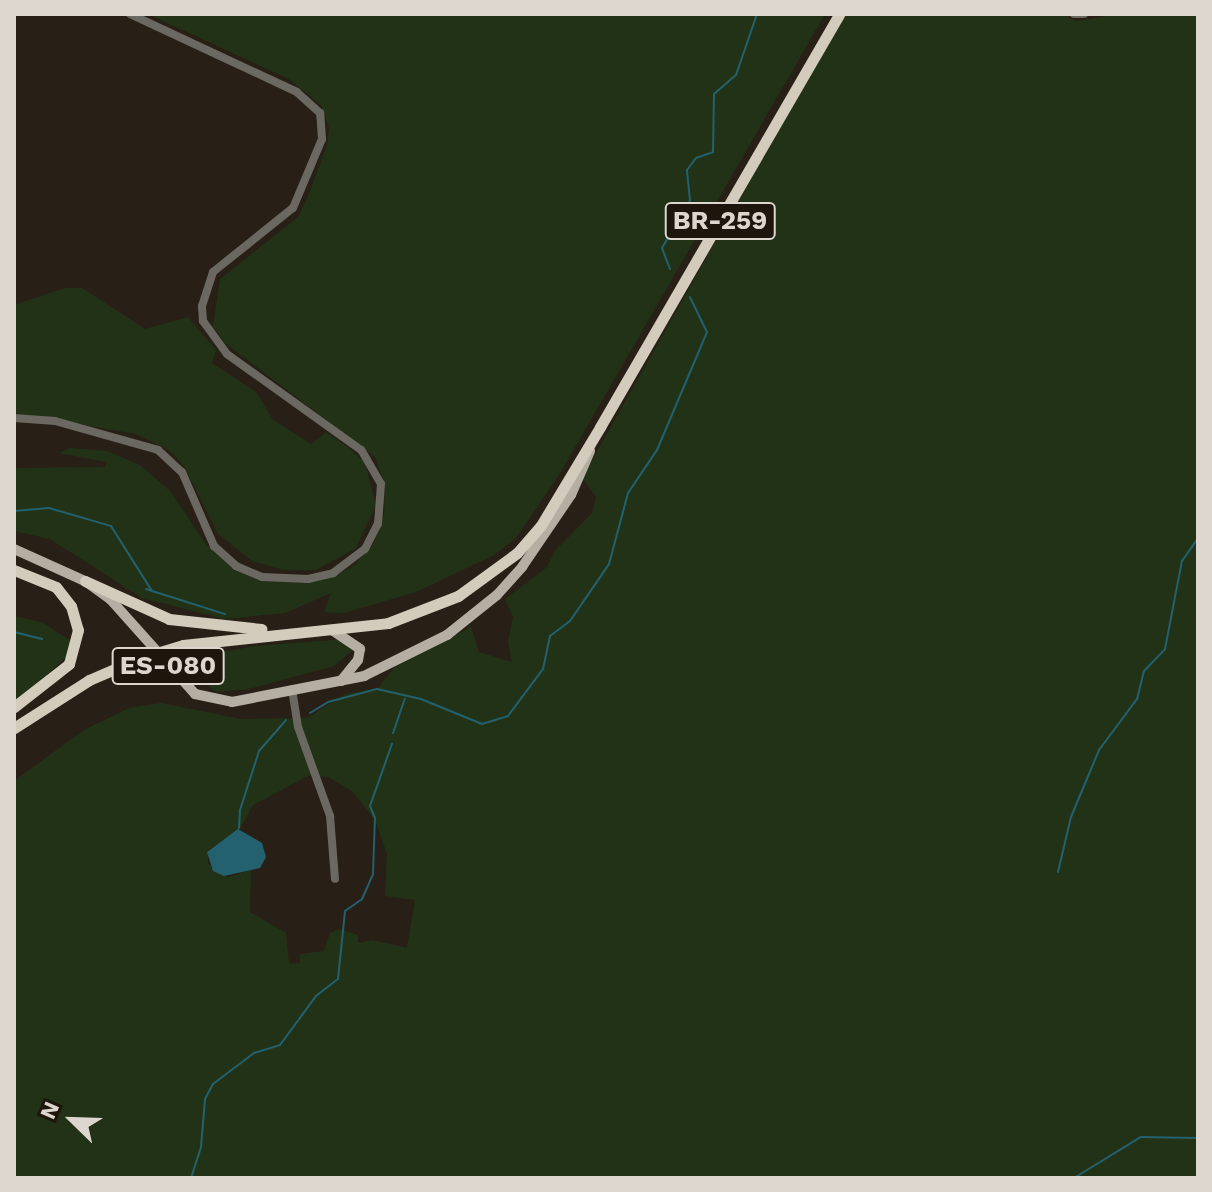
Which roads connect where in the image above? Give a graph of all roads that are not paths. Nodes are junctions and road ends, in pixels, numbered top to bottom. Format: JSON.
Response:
{"nodes":[{"id":1,"x":130,"y":14,"type":"edge"},
{"id":2,"x":839,"y":14,"type":"edge"},
{"id":3,"x":1074,"y":14,"type":"edge"},
{"id":4,"x":1084,"y":14,"type":"edge"},
{"id":5,"x":14,"y":418,"type":"edge"},
{"id":6,"x":600,"y":427,"type":"junction"},
{"id":7,"x":17,"y":552,"type":"edge"},
{"id":8,"x":14,"y":570,"type":"edge"},
{"id":9,"x":85,"y":581,"type":"junction"},
{"id":10,"x":332,"y":630,"type":"junction"},
{"id":11,"x":286,"y":632,"type":"junction"},
{"id":12,"x":341,"y":681,"type":"junction"},
{"id":13,"x":292,"y":689,"type":"junction"},
{"id":14,"x":14,"y":707,"type":"edge"},
{"id":15,"x":14,"y":728,"type":"edge"},
{"id":16,"x":332,"y":826,"type":"junction"},
{"id":17,"x":339,"y":838,"type":"dead end"},
{"id":18,"x":335,"y":879,"type":"dead end"}],
"edges":[{"from":1,"to":5,"type":"street"},
{"from":2,"to":6,"type":"highway","number":"BR-259"},
{"from":3,"to":4,"type":"street"},
{"from":6,"to":10,"type":"highway","number":"BR-259"},
{"from":6,"to":12,"type":"main road"},
{"from":7,"to":9,"type":"main road","number":"ES-080"},
{"from":8,"to":14,"type":"highway","number":"ES-080"},
{"from":9,"to":11,"type":"highway","number":"ES-080"},
{"from":9,"to":13,"type":"main road","number":"ES-080"},
{"from":10,"to":11,"type":"highway","number":"BR-259"},
{"from":10,"to":12,"type":"main road"},
{"from":11,"to":15,"type":"highway","number":"BR-259","bridge":true},
{"from":12,"to":13,"type":"main road","number":"ES-080"},
{"from":13,"to":16,"type":"street"},
{"from":16,"to":17,"type":"street"},
{"from":16,"to":18,"type":"street"}]}
